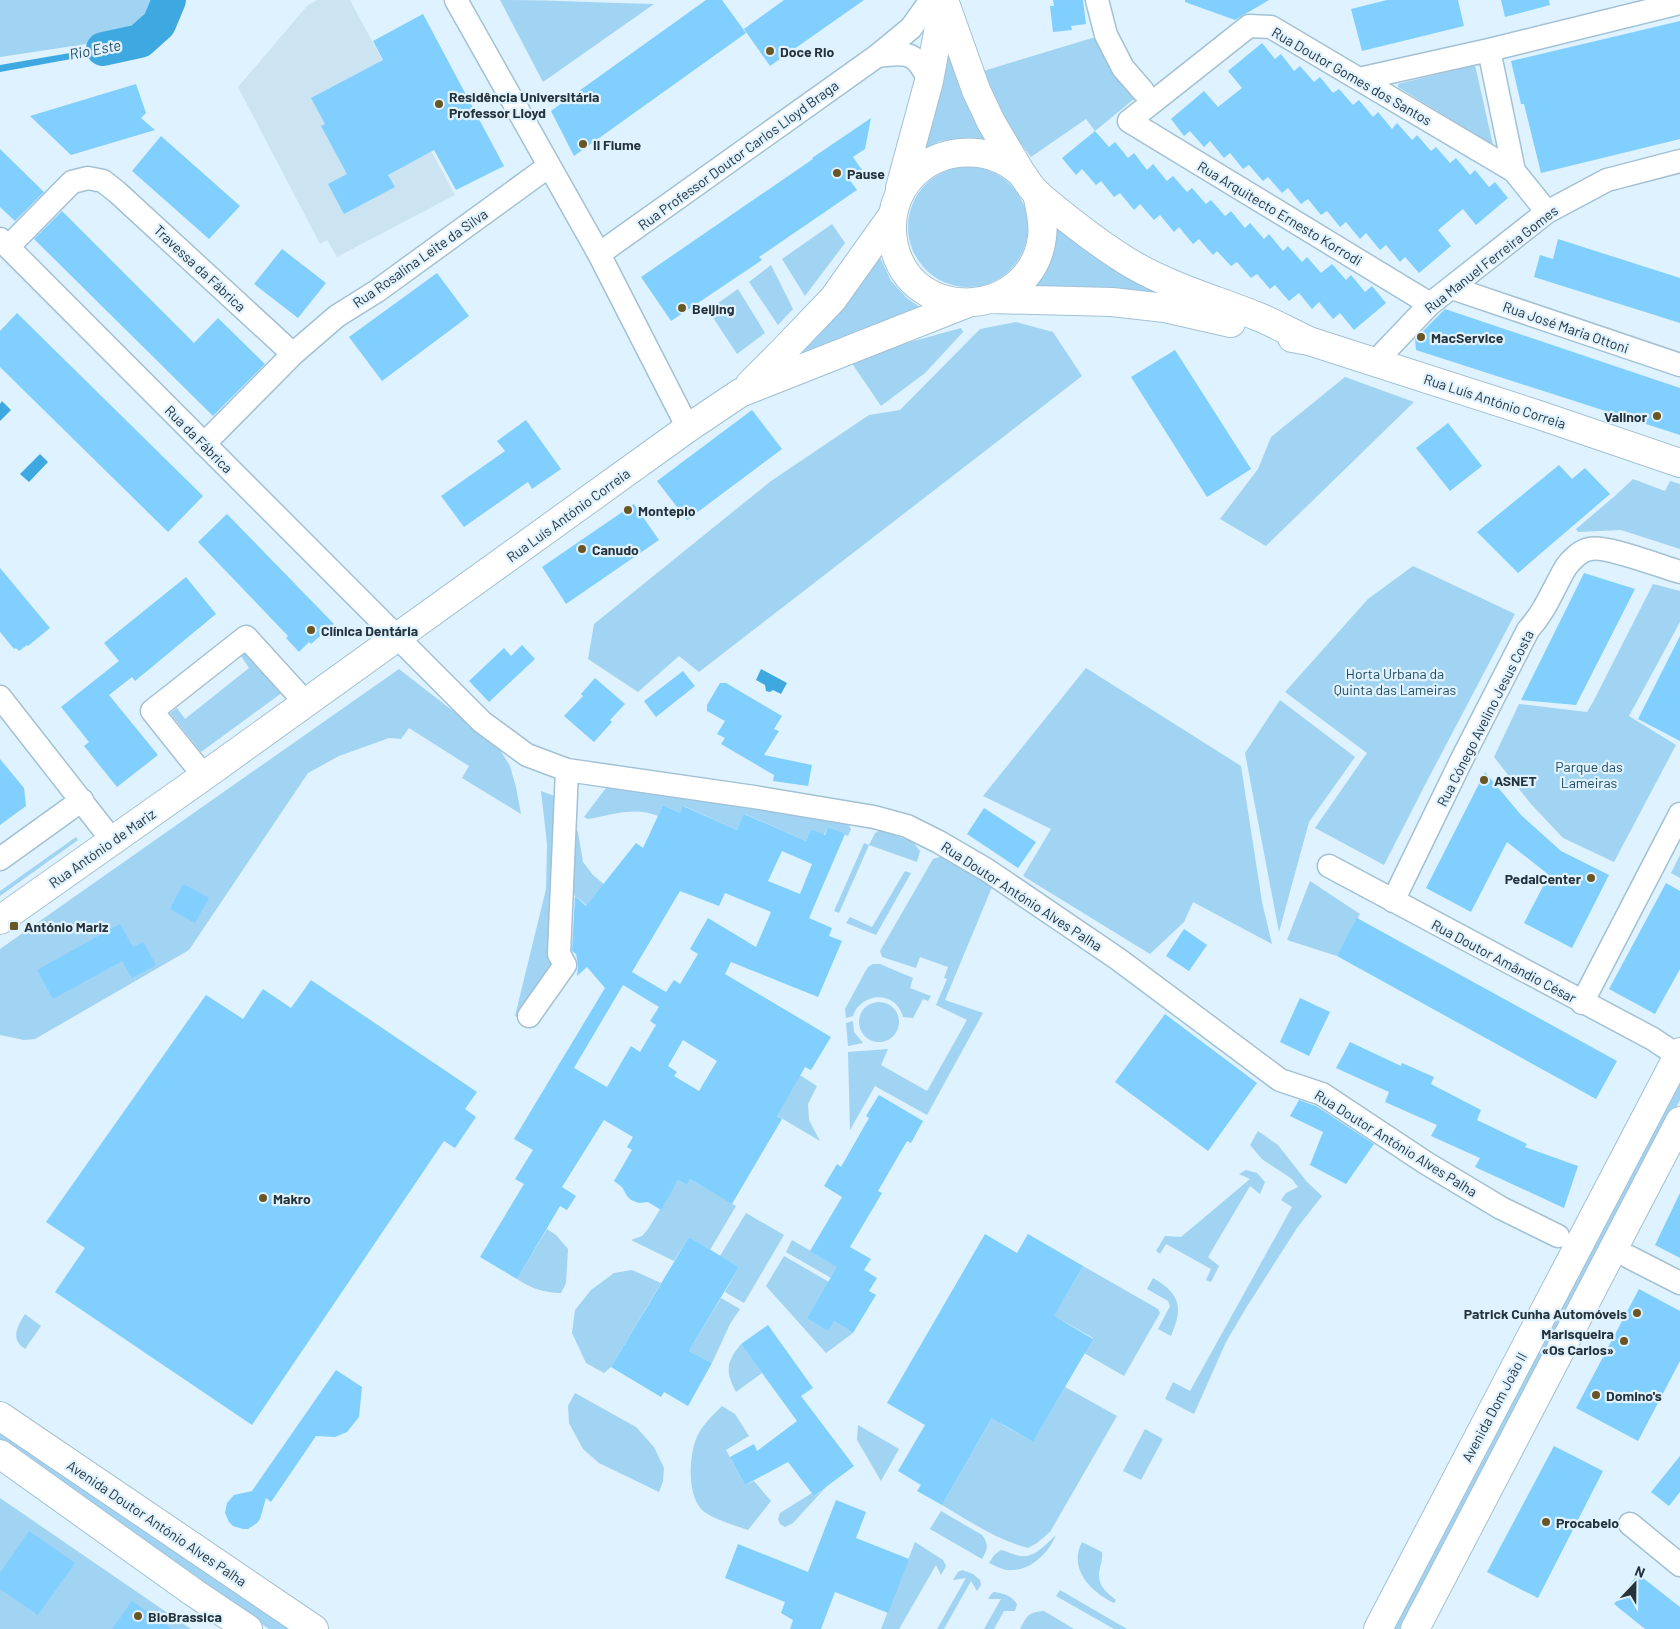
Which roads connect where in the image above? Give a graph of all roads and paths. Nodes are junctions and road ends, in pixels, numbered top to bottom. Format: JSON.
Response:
{"nodes":[{"id":1,"x":456,"y":0,"type":"edge"},
{"id":2,"x":932,"y":0,"type":"edge"},
{"id":3,"x":944,"y":0,"type":"edge"},
{"id":4,"x":1098,"y":0,"type":"edge"},
{"id":5,"x":1680,"y":3,"type":"edge"},
{"id":6,"x":1489,"y":50,"type":"junction"},
{"id":7,"x":877,"y":56,"type":"junction"},
{"id":8,"x":1360,"y":79,"type":"junction"},
{"id":9,"x":929,"y":81,"type":"junction"},
{"id":10,"x":1143,"y":91,"type":"dead end"},
{"id":11,"x":1129,"y":121,"type":"joint"},
{"id":12,"x":1680,"y":161,"type":"edge"},
{"id":13,"x":549,"y":166,"type":"junction"},
{"id":14,"x":1514,"y":171,"type":"junction"},
{"id":15,"x":1030,"y":184,"type":"junction"},
{"id":16,"x":896,"y":205,"type":"junction"},
{"id":17,"x":1547,"y":212,"type":"junction"},
{"id":18,"x":4,"y":243,"type":"edge"},
{"id":19,"x":598,"y":254,"type":"junction"},
{"id":20,"x":1452,"y":288,"type":"junction"},
{"id":21,"x":980,"y":301,"type":"junction"},
{"id":22,"x":1430,"y":304,"type":"junction"},
{"id":23,"x":1308,"y":341,"type":"junction"},
{"id":24,"x":293,"y":354,"type":"junction"},
{"id":25,"x":1374,"y":363,"type":"junction"},
{"id":26,"x":1680,"y":365,"type":"edge"},
{"id":27,"x":740,"y":393,"type":"junction"},
{"id":28,"x":688,"y":428,"type":"junction"},
{"id":29,"x":204,"y":444,"type":"junction"},
{"id":30,"x":1680,"y":463,"type":"edge"},
{"id":31,"x":1680,"y":572,"type":"edge"},
{"id":32,"x":398,"y":638,"type":"junction"},
{"id":33,"x":0,"y":696,"type":"edge"},
{"id":34,"x":306,"y":703,"type":"junction"},
{"id":35,"x":567,"y":770,"type":"junction"},
{"id":36,"x":204,"y":776,"type":"junction"},
{"id":37,"x":82,"y":800,"type":"junction"},
{"id":38,"x":1680,"y":814,"type":"edge"},
{"id":39,"x":112,"y":840,"type":"junction"},
{"id":40,"x":0,"y":859,"type":"edge"},
{"id":41,"x":1329,"y":866,"type":"dead end"},
{"id":42,"x":1394,"y":901,"type":"junction"},
{"id":43,"x":0,"y":920,"type":"edge"},
{"id":44,"x":1582,"y":1003,"type":"junction"},
{"id":45,"x":529,"y":1016,"type":"dead end"},
{"id":46,"x":1679,"y":1054,"type":"edge"},
{"id":47,"x":1680,"y":1121,"type":"edge"},
{"id":48,"x":1558,"y":1236,"type":"dead end"},
{"id":49,"x":1629,"y":1257,"type":"dead end"},
{"id":50,"x":1680,"y":1283,"type":"edge"},
{"id":51,"x":0,"y":1416,"type":"edge"},
{"id":52,"x":0,"y":1454,"type":"edge"},
{"id":53,"x":1630,"y":1524,"type":"dead end"},
{"id":54,"x":1680,"y":1565,"type":"edge"},
{"id":55,"x":248,"y":1629,"type":"edge"},
{"id":56,"x":314,"y":1629,"type":"edge"},
{"id":57,"x":1378,"y":1629,"type":"edge"},
{"id":58,"x":1415,"y":1629,"type":"edge"}],
"edges":[{"from":1,"to":13,"type":"street"},
{"from":2,"to":7,"type":"street","name":"Rua Professor Doutor Carlos Lloyd Braga"},
{"from":3,"to":9,"type":"street"},
{"from":3,"to":15,"type":"street"},
{"from":4,"to":10,"type":"street"},
{"from":5,"to":6,"type":"street"},
{"from":6,"to":8,"type":"street"},
{"from":6,"to":14,"type":"street"},
{"from":7,"to":9,"type":"street","name":"Rua Professor Doutor Carlos Lloyd Braga"},
{"from":7,"to":19,"type":"street","name":"Rua Professor Doutor Carlos Lloyd Braga"},
{"from":8,"to":11,"type":"street","name":"Rua Doutor Gomes dos Santos"},
{"from":8,"to":14,"type":"street","name":"Rua Doutor Gomes dos Santos"},
{"from":9,"to":16,"type":"street"},
{"from":11,"to":22,"type":"street","name":"Rua Arquitecto Ernesto Korrodi"},
{"from":12,"to":17,"type":"street","name":"Rua Manuel Ferreira Gomes"},
{"from":13,"to":19,"type":"street"},
{"from":13,"to":24,"type":"street","name":"Rua Rosalina Leite da Silva"},
{"from":14,"to":17,"type":"street","name":"Rua Doutor Gomes dos Santos"},
{"from":15,"to":16,"type":"street"},
{"from":15,"to":21,"type":"street"},
{"from":15,"to":23,"type":"street","name":"Rua Luís António Correia"},
{"from":16,"to":21,"type":"street"},
{"from":16,"to":27,"type":"street","name":"Rua Luís António Correia"},
{"from":17,"to":20,"type":"street","name":"Rua Manuel Ferreira Gomes"},
{"from":18,"to":24,"type":"street","name":"Travessa da Fábrica"},
{"from":18,"to":29,"type":"street","name":"Rua da Fábrica"},
{"from":19,"to":28,"type":"street"},
{"from":20,"to":22,"type":"street","name":"Rua Manuel Ferreira Gomes"},
{"from":20,"to":26,"type":"street","name":"Rua José Maria Ottoni"},
{"from":21,"to":23,"type":"street","name":"Rua Luís António Correia"},
{"from":21,"to":27,"type":"street","name":"Rua Luís António Correia"},
{"from":22,"to":25,"type":"street","name":"Rua Manuel Ferreira Gomes"},
{"from":23,"to":25,"type":"street","name":"Rua Luís António Correia"},
{"from":24,"to":29,"type":"street"},
{"from":25,"to":30,"type":"street","name":"Rua Luís António Correia"},
{"from":27,"to":28,"type":"street","name":"Rua Luís António Correia"},
{"from":28,"to":32,"type":"street","name":"Rua Luís António Correia"},
{"from":29,"to":32,"type":"street","name":"Rua da Fábrica"},
{"from":31,"to":42,"type":"street","name":"Rua Cónego Avelino Jesus Costa"},
{"from":32,"to":34,"type":"street","name":"Rua António de Mariz"},
{"from":32,"to":35,"type":"street","name":"Rua Doutor António Alves Palha"},
{"from":33,"to":37,"type":"street"},
{"from":34,"to":36,"type":"street","name":"Rua António de Mariz"},
{"from":34,"to":36,"type":"street"},
{"from":35,"to":45,"type":"street"},
{"from":35,"to":48,"type":"street","name":"Rua Doutor António Alves Palha"},
{"from":36,"to":39,"type":"street","name":"Rua António de Mariz"},
{"from":37,"to":39,"type":"street"},
{"from":37,"to":40,"type":"street"},
{"from":38,"to":44,"type":"street"},
{"from":39,"to":43,"type":"street","name":"Rua António de Mariz"},
{"from":41,"to":42,"type":"street","name":"Rua Doutor Amândio César"},
{"from":42,"to":44,"type":"street","name":"Rua Doutor Amândio César"},
{"from":44,"to":46,"type":"street","name":"Rua Doutor Amândio César"},
{"from":46,"to":57,"type":"street","name":"Avenida Dom João II"},
{"from":47,"to":58,"type":"street"},
{"from":49,"to":50,"type":"street"},
{"from":51,"to":56,"type":"street","name":"Avenida Doutor António Alves Palha"},
{"from":52,"to":55,"type":"street"},
{"from":53,"to":54,"type":"street"}]}
